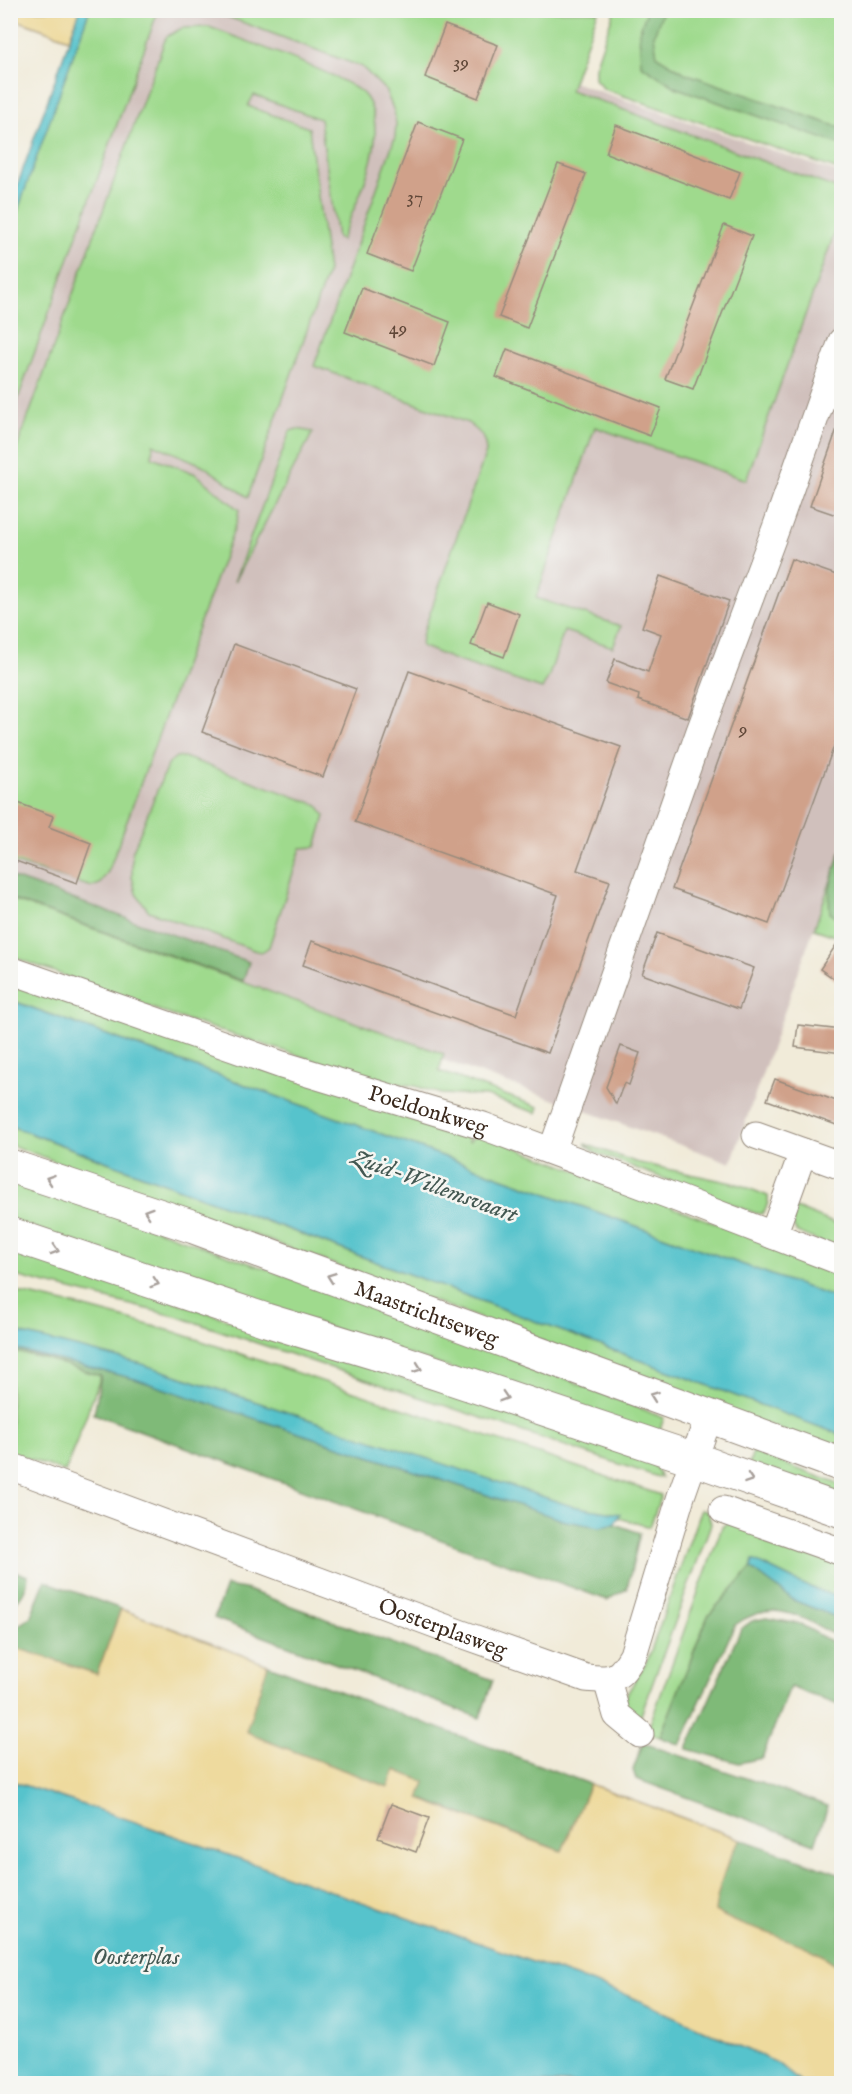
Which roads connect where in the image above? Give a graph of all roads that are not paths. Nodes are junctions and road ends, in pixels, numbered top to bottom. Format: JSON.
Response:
{"nodes":[{"id":1,"x":842,"y":341,"type":"edge"},
{"id":2,"x":10,"y":970,"type":"edge"},
{"id":3,"x":756,"y":1135,"type":"dead end"},
{"id":4,"x":552,"y":1151,"type":"junction"},
{"id":5,"x":803,"y":1152,"type":"junction"},
{"id":6,"x":10,"y":1166,"type":"edge"},
{"id":7,"x":842,"y":1166,"type":"edge"},
{"id":8,"x":10,"y":1234,"type":"edge"},
{"id":9,"x":773,"y":1235,"type":"junction"},
{"id":10,"x":842,"y":1262,"type":"edge"},
{"id":11,"x":709,"y":1416,"type":"junction"},
{"id":12,"x":694,"y":1459,"type":"junction"},
{"id":13,"x":842,"y":1465,"type":"edge"},
{"id":14,"x":10,"y":1466,"type":"edge"},
{"id":15,"x":723,"y":1510,"type":"dead end"},
{"id":16,"x":842,"y":1511,"type":"edge"},
{"id":17,"x":842,"y":1552,"type":"edge"},
{"id":18,"x":607,"y":1680,"type":"junction"},
{"id":19,"x":640,"y":1734,"type":"dead end"}],
"edges":[{"from":1,"to":4,"type":"street"},
{"from":2,"to":4,"type":"street","name":"Poeldonkweg"},
{"from":3,"to":5,"type":"street"},
{"from":4,"to":9,"type":"street","name":"Poeldonkweg"},
{"from":5,"to":7,"type":"street"},
{"from":5,"to":9,"type":"street"},
{"from":11,"to":6,"type":"main road","name":"Maastrichtseweg","one_way":true},
{"from":8,"to":12,"type":"main road","one_way":true},
{"from":9,"to":10,"type":"street","name":"Poeldonkweg"},
{"from":11,"to":12,"type":"street"},
{"from":11,"to":13,"type":"main road","name":"Maastrichtseweg"},
{"from":12,"to":16,"type":"main road","one_way":true},
{"from":12,"to":18,"type":"street"},
{"from":14,"to":18,"type":"street","name":"Oosterplasweg"},
{"from":15,"to":17,"type":"street"},
{"from":18,"to":19,"type":"street"}]}
